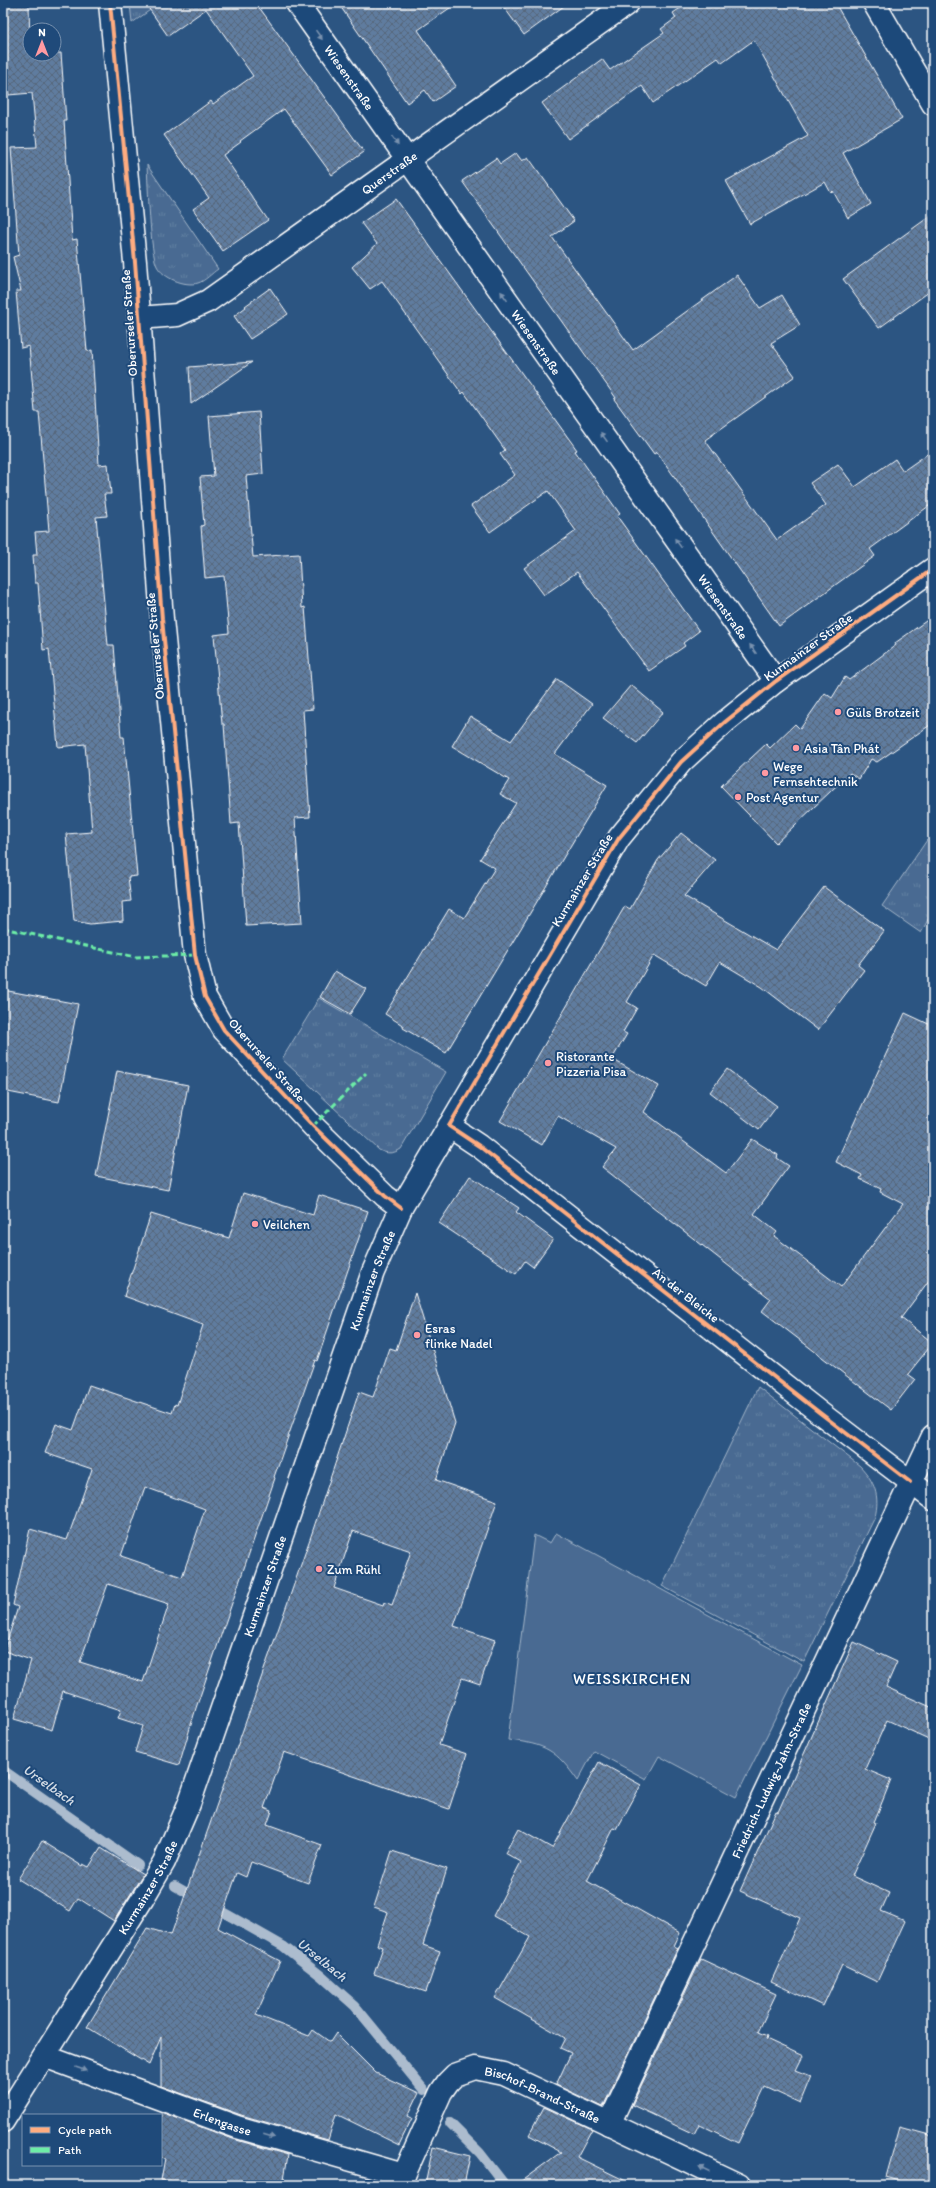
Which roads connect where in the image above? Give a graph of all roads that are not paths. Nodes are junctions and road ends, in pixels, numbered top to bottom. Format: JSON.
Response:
{"nodes":[{"id":1,"x":110,"y":3,"type":"edge"},
{"id":2,"x":297,"y":3,"type":"edge"},
{"id":3,"x":628,"y":3,"type":"edge"},
{"id":4,"x":874,"y":3,"type":"edge"},
{"id":5,"x":933,"y":104,"type":"edge"},
{"id":6,"x":408,"y":160,"type":"junction"},
{"id":7,"x":139,"y":318,"type":"junction"},
{"id":8,"x":933,"y":569,"type":"edge"},
{"id":9,"x":776,"y":681,"type":"junction"},
{"id":10,"x":449,"y":1126,"type":"junction"},
{"id":11,"x":401,"y":1208,"type":"junction"},
{"id":12,"x":933,"y":1436,"type":"edge"},
{"id":13,"x":910,"y":1482,"type":"junction"},
{"id":14,"x":933,"y":1499,"type":"edge"},
{"id":15,"x":44,"y":2056,"type":"junction"},
{"id":16,"x":3,"y":2121,"type":"edge"},
{"id":17,"x":609,"y":2124,"type":"junction"},
{"id":18,"x":403,"y":2180,"type":"edge"},
{"id":19,"x":739,"y":2185,"type":"edge"}],
"edges":[{"from":1,"to":7,"type":"street","name":"Oberurseler Straße"},
{"from":2,"to":6,"type":"street","name":"Wiesenstraße","one_way":true},
{"from":3,"to":6,"type":"street","name":"Querstraße"},
{"from":4,"to":5,"type":"street"},
{"from":6,"to":7,"type":"street","name":"Querstraße"},
{"from":9,"to":6,"type":"street","name":"Wiesenstraße","one_way":true},
{"from":7,"to":11,"type":"street","name":"Oberurseler Straße"},
{"from":8,"to":9,"type":"street","name":"Kurmainzer Straße"},
{"from":9,"to":10,"type":"street","name":"Kurmainzer Straße"},
{"from":10,"to":11,"type":"street","name":"Kurmainzer Straße"},
{"from":10,"to":13,"type":"street","name":"An der Bleiche"},
{"from":11,"to":15,"type":"street","name":"Kurmainzer Straße"},
{"from":12,"to":13,"type":"street","name":"Friedrich-Ludwig-Jahn-Straße"},
{"from":13,"to":14,"type":"street","name":"An der Bleiche"},
{"from":13,"to":17,"type":"street","name":"Friedrich-Ludwig-Jahn-Straße"},
{"from":15,"to":16,"type":"street","name":"Kurmainzer Straße"},
{"from":15,"to":18,"type":"street","name":"Erlengasse","one_way":true},
{"from":17,"to":18,"type":"street","name":"Bischof-Brand-Straße"},
{"from":19,"to":17,"type":"street","name":"Bischof-Brand-Straße","one_way":true}]}
